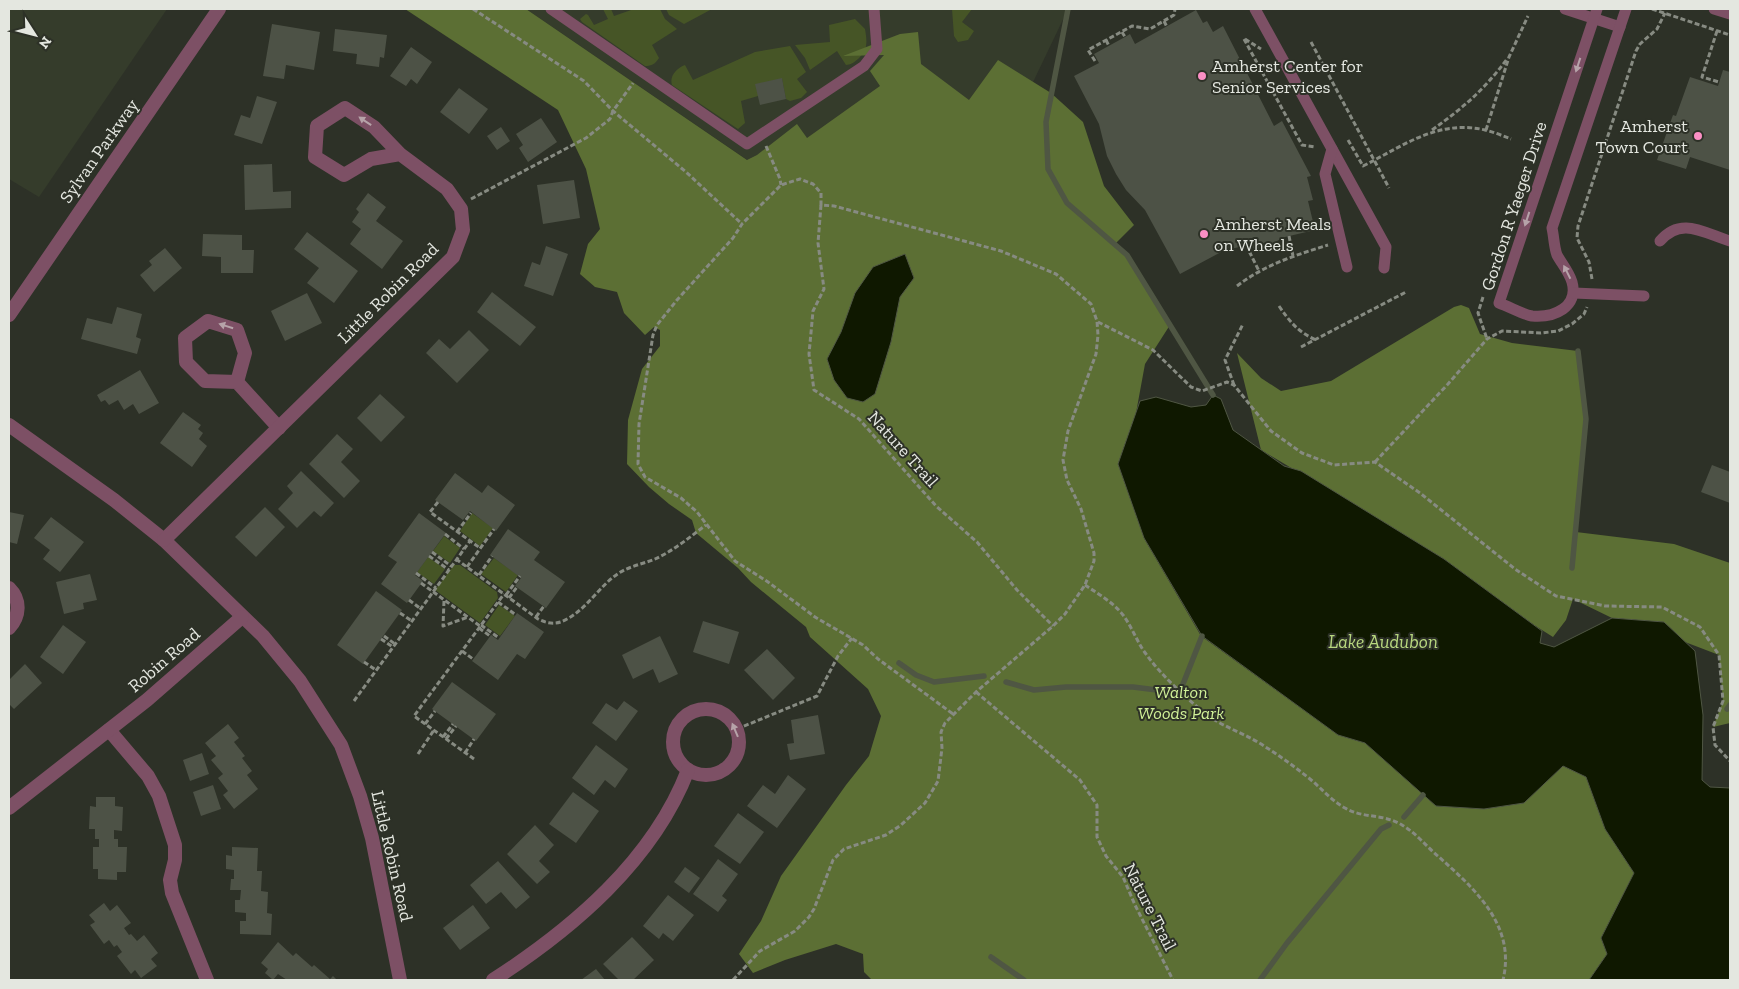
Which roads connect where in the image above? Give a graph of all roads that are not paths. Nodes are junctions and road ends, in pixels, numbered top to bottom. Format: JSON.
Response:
{"nodes":[{"id":1,"x":219,"y":9,"type":"edge"},
{"id":2,"x":551,"y":9,"type":"edge"},
{"id":3,"x":874,"y":9,"type":"edge"},
{"id":4,"x":1255,"y":9,"type":"edge"},
{"id":5,"x":1565,"y":9,"type":"edge"},
{"id":6,"x":1626,"y":9,"type":"edge"},
{"id":7,"x":1714,"y":9,"type":"edge"},
{"id":8,"x":1595,"y":14,"type":"edge"},
{"id":9,"x":1730,"y":14,"type":"edge"},
{"id":10,"x":1620,"y":27,"type":"junction"},
{"id":11,"x":1332,"y":149,"type":"junction"},
{"id":12,"x":400,"y":154,"type":"junction"},
{"id":13,"x":1660,"y":241,"type":"dead end"},
{"id":14,"x":1730,"y":241,"type":"edge"},
{"id":15,"x":1347,"y":267,"type":"dead end"},
{"id":16,"x":1384,"y":268,"type":"dead end"},
{"id":17,"x":1574,"y":293,"type":"junction"},
{"id":18,"x":1644,"y":296,"type":"dead end"},
{"id":19,"x":9,"y":315,"type":"edge"},
{"id":20,"x":237,"y":382,"type":"junction"},
{"id":21,"x":9,"y":425,"type":"edge"},
{"id":22,"x":279,"y":428,"type":"junction"},
{"id":23,"x":164,"y":540,"type":"junction"},
{"id":24,"x":9,"y":588,"type":"edge"},
{"id":25,"x":242,"y":617,"type":"junction"},
{"id":26,"x":9,"y":628,"type":"edge"},
{"id":27,"x":110,"y":730,"type":"junction"},
{"id":28,"x":688,"y":770,"type":"junction"},
{"id":29,"x":9,"y":808,"type":"edge"},
{"id":30,"x":207,"y":980,"type":"edge"},
{"id":31,"x":400,"y":980,"type":"edge"},
{"id":32,"x":493,"y":980,"type":"edge"}],
"edges":[{"from":1,"to":19,"type":"street","name":"Sylvan Parkway"},
{"from":2,"to":3,"type":"lane"},
{"from":4,"to":11,"type":"lane"},
{"from":5,"to":8,"type":"lane"},
{"from":6,"to":10,"type":"lane"},
{"from":7,"to":9,"type":"lane"},
{"from":8,"to":10,"type":"lane"},
{"from":8,"to":17,"type":"lane","name":"Gordon R Yaeger Drive","one_way":true},
{"from":17,"to":10,"type":"lane","one_way":true},
{"from":11,"to":15,"type":"lane"},
{"from":11,"to":16,"type":"lane"},
{"from":12,"to":12,"type":"street","one_way":true},
{"from":12,"to":22,"type":"street","name":"Little Robin Road"},
{"from":13,"to":14,"type":"lane"},
{"from":17,"to":18,"type":"lane"},
{"from":20,"to":20,"type":"street","one_way":true},
{"from":20,"to":22,"type":"street"},
{"from":21,"to":23,"type":"street","name":"Little Robin Road"},
{"from":22,"to":23,"type":"street","name":"Little Robin Road"},
{"from":23,"to":25,"type":"street","name":"Little Robin Road"},
{"from":24,"to":26,"type":"street"},
{"from":25,"to":27,"type":"street","name":"Robin Road"},
{"from":25,"to":31,"type":"street","name":"Little Robin Road"},
{"from":27,"to":29,"type":"street","name":"Robin Road"},
{"from":27,"to":30,"type":"street"},
{"from":28,"to":28,"type":"street","one_way":true},
{"from":28,"to":32,"type":"street"}]}
